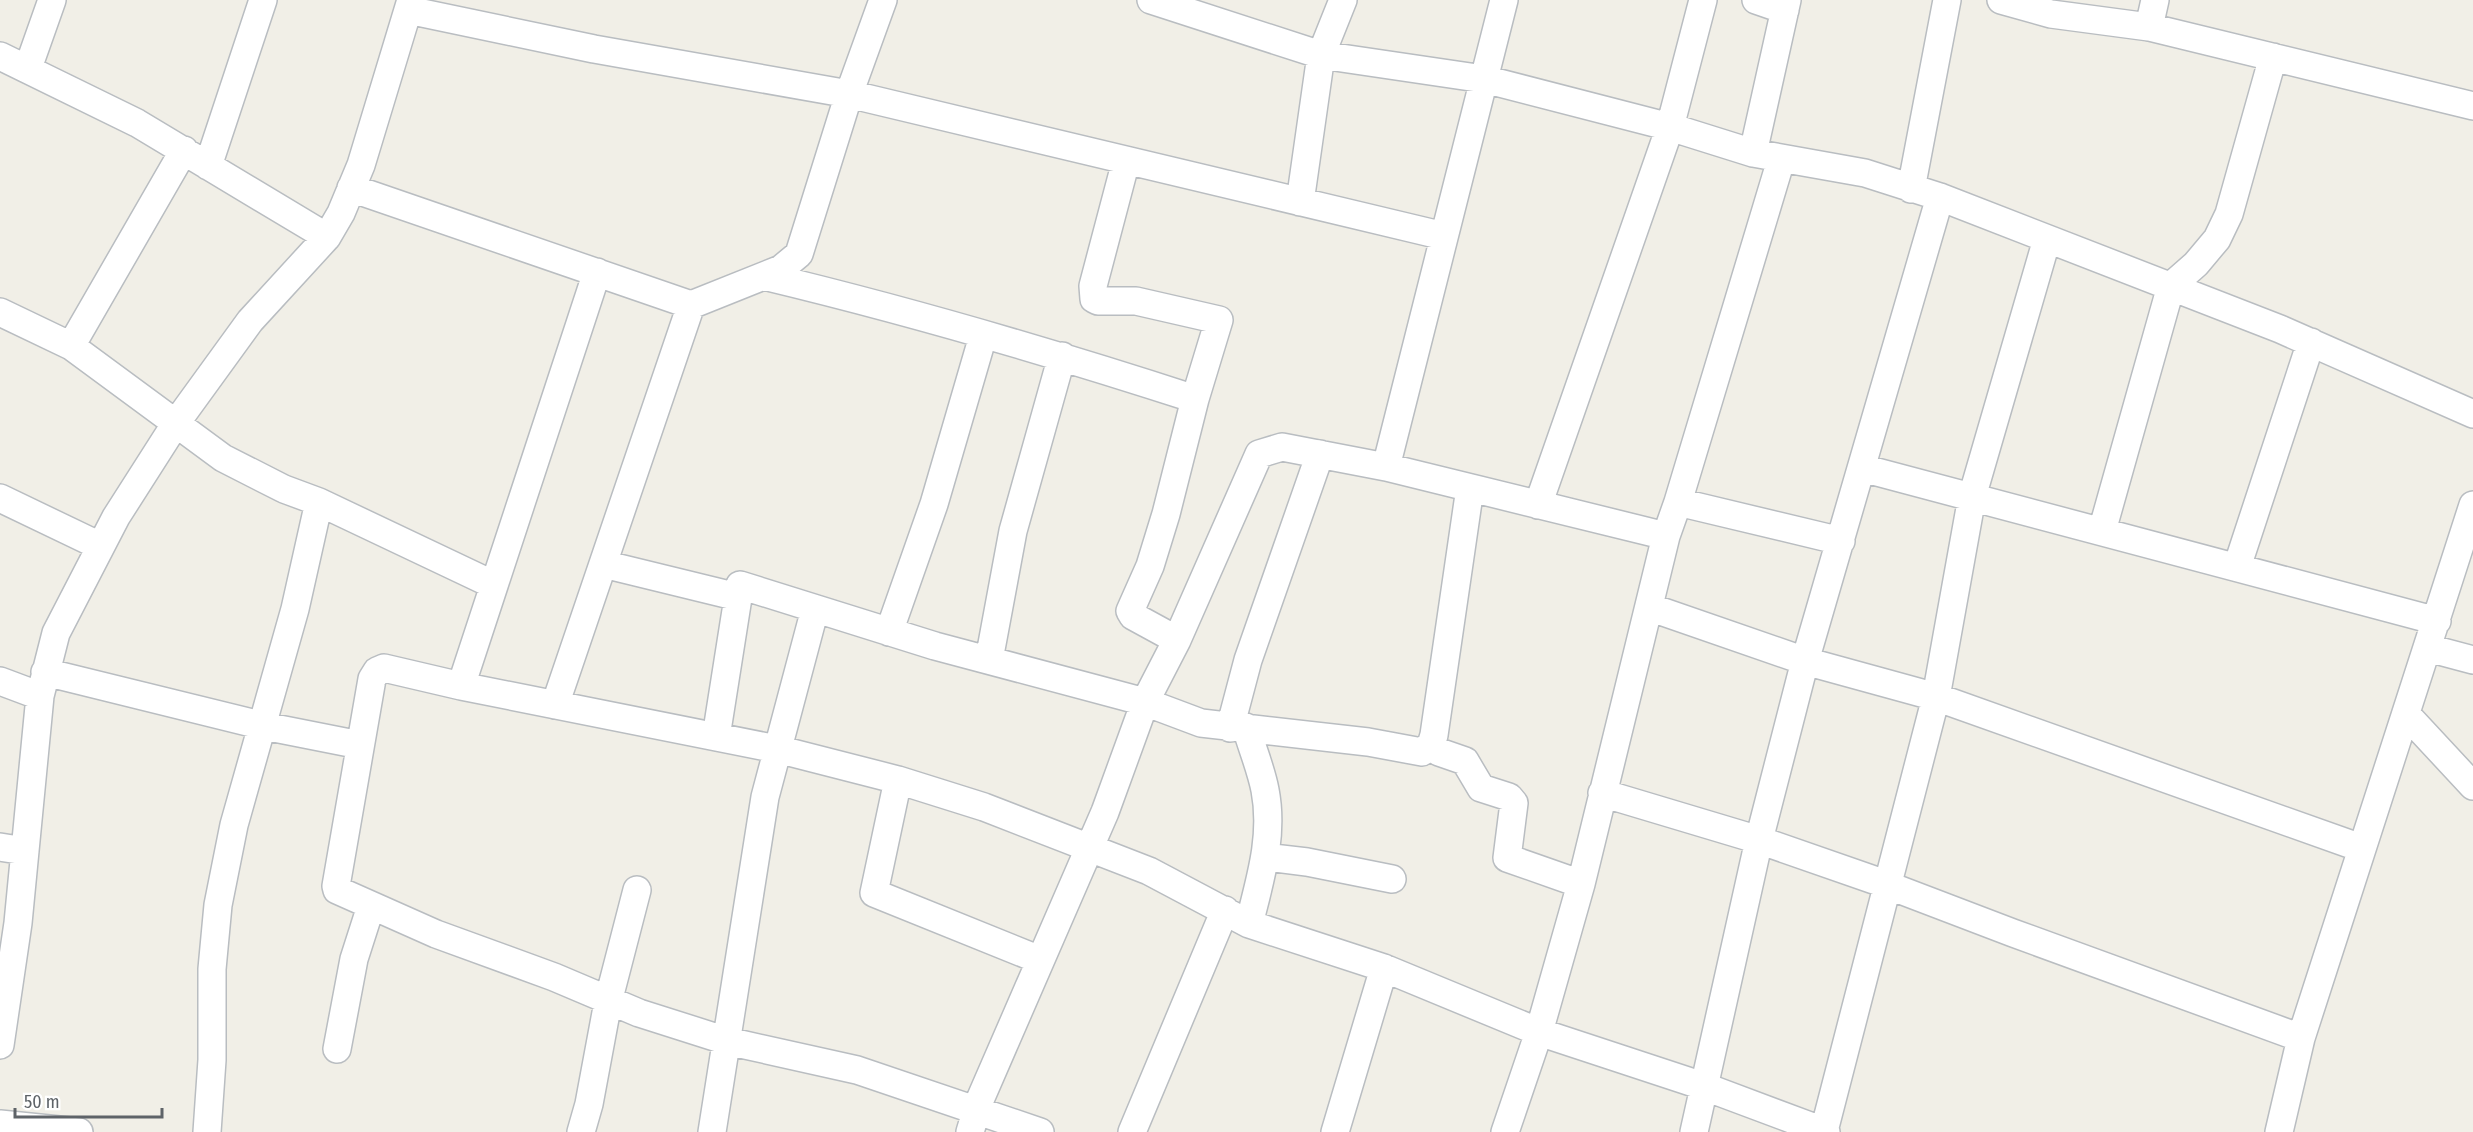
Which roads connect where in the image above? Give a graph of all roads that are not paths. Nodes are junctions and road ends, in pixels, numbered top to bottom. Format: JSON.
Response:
{"nodes":[{"id":1,"x":52,"y":0,"type":"edge"},
{"id":2,"x":262,"y":0,"type":"edge"},
{"id":3,"x":883,"y":0,"type":"edge"},
{"id":4,"x":1344,"y":0,"type":"edge"},
{"id":5,"x":1504,"y":0,"type":"edge"},
{"id":6,"x":1703,"y":0,"type":"edge"},
{"id":7,"x":1756,"y":0,"type":"edge"},
{"id":8,"x":1947,"y":0,"type":"edge"},
{"id":9,"x":2001,"y":0,"type":"edge"},
{"id":10,"x":2155,"y":0,"type":"edge"},
{"id":11,"x":1156,"y":1,"type":"edge"},
{"id":12,"x":410,"y":5,"type":"edge"},
{"id":13,"x":1786,"y":5,"type":"edge"},
{"id":14,"x":2149,"y":27,"type":"junction"},
{"id":15,"x":1321,"y":55,"type":"junction"},
{"id":16,"x":0,"y":56,"type":"edge"},
{"id":17,"x":2273,"y":57,"type":"junction"},
{"id":18,"x":28,"y":68,"type":"junction"},
{"id":19,"x":1484,"y":79,"type":"junction"},
{"id":20,"x":849,"y":94,"type":"junction"},
{"id":21,"x":2473,"y":106,"type":"edge"},
{"id":22,"x":1670,"y":127,"type":"junction"},
{"id":23,"x":184,"y":150,"type":"junction"},
{"id":24,"x":1753,"y":153,"type":"junction"},
{"id":25,"x":1781,"y":159,"type":"junction"},
{"id":26,"x":1126,"y":161,"type":"junction"},
{"id":27,"x":208,"y":166,"type":"junction"},
{"id":28,"x":351,"y":188,"type":"junction"},
{"id":29,"x":1911,"y":189,"type":"junction"},
{"id":30,"x":1940,"y":197,"type":"junction"},
{"id":31,"x":1300,"y":202,"type":"junction"},
{"id":32,"x":1444,"y":236,"type":"junction"},
{"id":33,"x":327,"y":237,"type":"junction"},
{"id":34,"x":2046,"y":239,"type":"junction"},
{"id":35,"x":597,"y":272,"type":"junction"},
{"id":36,"x":764,"y":276,"type":"junction"},
{"id":37,"x":2171,"y":286,"type":"junction"},
{"id":38,"x":691,"y":305,"type":"junction"},
{"id":39,"x":0,"y":312,"type":"edge"},
{"id":40,"x":983,"y":336,"type":"junction"},
{"id":41,"x":2311,"y":342,"type":"junction"},
{"id":42,"x":71,"y":346,"type":"junction"},
{"id":43,"x":1062,"y":356,"type":"junction"},
{"id":44,"x":1195,"y":399,"type":"junction"},
{"id":45,"x":2473,"y":414,"type":"edge"},
{"id":46,"x":176,"y":423,"type":"junction"},
{"id":47,"x":1320,"y":454,"type":"junction"},
{"id":48,"x":1386,"y":467,"type":"junction"},
{"id":49,"x":1862,"y":468,"type":"junction"},
{"id":50,"x":1470,"y":488,"type":"junction"},
{"id":51,"x":1972,"y":497,"type":"junction"},
{"id":52,"x":0,"y":498,"type":"edge"},
{"id":53,"x":319,"y":502,"type":"junction"},
{"id":54,"x":1678,"y":502,"type":"junction"},
{"id":55,"x":1538,"y":505,"type":"junction"},
{"id":56,"x":2473,"y":505,"type":"edge"},
{"id":57,"x":2102,"y":531,"type":"junction"},
{"id":58,"x":1666,"y":536,"type":"junction"},
{"id":59,"x":1841,"y":541,"type":"junction"},
{"id":60,"x":100,"y":546,"type":"junction"},
{"id":61,"x":603,"y":564,"type":"junction"},
{"id":62,"x":2236,"y":567,"type":"junction"},
{"id":63,"x":494,"y":585,"type":"junction"},
{"id":64,"x":738,"y":597,"type":"junction"},
{"id":65,"x":1649,"y":607,"type":"junction"},
{"id":66,"x":815,"y":609,"type":"junction"},
{"id":67,"x":2437,"y":621,"type":"junction"},
{"id":68,"x":889,"y":632,"type":"junction"},
{"id":69,"x":1177,"y":640,"type":"junction"},
{"id":70,"x":2428,"y":648,"type":"junction"},
{"id":71,"x":988,"y":660,"type":"junction"},
{"id":72,"x":2473,"y":660,"type":"edge"},
{"id":73,"x":1805,"y":661,"type":"junction"},
{"id":74,"x":0,"y":681,"type":"edge"},
{"id":75,"x":42,"y":684,"type":"junction"},
{"id":76,"x":460,"y":686,"type":"junction"},
{"id":77,"x":1936,"y":698,"type":"junction"},
{"id":78,"x":1145,"y":702,"type":"junction"},
{"id":79,"x":555,"y":705,"type":"junction"},
{"id":80,"x":2406,"y":714,"type":"junction"},
{"id":81,"x":264,"y":726,"type":"junction"},
{"id":82,"x":1238,"y":727,"type":"junction"},
{"id":83,"x":716,"y":737,"type":"junction"},
{"id":84,"x":360,"y":745,"type":"junction"},
{"id":85,"x":1431,"y":745,"type":"junction"},
{"id":86,"x":777,"y":749,"type":"junction"},
{"id":87,"x":898,"y":780,"type":"junction"},
{"id":88,"x":2473,"y":786,"type":"edge"},
{"id":89,"x":1602,"y":793,"type":"junction"},
{"id":90,"x":1759,"y":840,"type":"junction"},
{"id":91,"x":1088,"y":847,"type":"junction"},
{"id":92,"x":2361,"y":848,"type":"junction"},
{"id":93,"x":13,"y":849,"type":"edge"},
{"id":94,"x":1266,"y":857,"type":"junction"},
{"id":95,"x":1392,"y":879,"type":"dead end"},
{"id":96,"x":1581,"y":884,"type":"junction"},
{"id":97,"x":1886,"y":886,"type":"junction"},
{"id":98,"x":638,"y":890,"type":"dead end"},
{"id":99,"x":371,"y":906,"type":"junction"},
{"id":100,"x":1225,"y":910,"type":"junction"},
{"id":101,"x":1249,"y":924,"type":"junction"},
{"id":102,"x":8,"y":939,"type":"edge"},
{"id":103,"x":1040,"y":960,"type":"junction"},
{"id":104,"x":1384,"y":968,"type":"junction"},
{"id":105,"x":608,"y":1002,"type":"junction"},
{"id":106,"x":1539,"y":1032,"type":"junction"},
{"id":107,"x":2301,"y":1038,"type":"junction"},
{"id":108,"x":727,"y":1041,"type":"junction"},
{"id":109,"x":0,"y":1045,"type":"edge"},
{"id":110,"x":337,"y":1049,"type":"dead end"},
{"id":111,"x":1703,"y":1086,"type":"junction"},
{"id":112,"x":973,"y":1121,"type":"edge"},
{"id":113,"x":0,"y":1124,"type":"edge"},
{"id":114,"x":79,"y":1132,"type":"edge"},
{"id":115,"x":207,"y":1132,"type":"edge"},
{"id":116,"x":581,"y":1132,"type":"edge"},
{"id":117,"x":712,"y":1132,"type":"edge"},
{"id":118,"x":1040,"y":1132,"type":"edge"},
{"id":119,"x":1132,"y":1132,"type":"edge"},
{"id":120,"x":1335,"y":1132,"type":"edge"},
{"id":121,"x":1505,"y":1132,"type":"edge"},
{"id":122,"x":1694,"y":1132,"type":"edge"},
{"id":123,"x":1825,"y":1132,"type":"edge"},
{"id":124,"x":2279,"y":1132,"type":"edge"}],
"edges":[{"from":1,"to":18,"type":"street"},
{"from":2,"to":27,"type":"street"},
{"from":3,"to":20,"type":"street"},
{"from":4,"to":15,"type":"street"},
{"from":5,"to":19,"type":"street"},
{"from":6,"to":22,"type":"street"},
{"from":7,"to":13,"type":"street"},
{"from":8,"to":29,"type":"street"},
{"from":9,"to":14,"type":"street"},
{"from":10,"to":14,"type":"street"},
{"from":11,"to":15,"type":"street"},
{"from":12,"to":20,"type":"street"},
{"from":12,"to":28,"type":"street"},
{"from":13,"to":24,"type":"street"},
{"from":14,"to":17,"type":"street"},
{"from":15,"to":19,"type":"street"},
{"from":15,"to":31,"type":"street"},
{"from":16,"to":18,"type":"street"},
{"from":17,"to":21,"type":"street"},
{"from":17,"to":37,"type":"street"},
{"from":18,"to":23,"type":"street"},
{"from":19,"to":22,"type":"street"},
{"from":19,"to":32,"type":"street"},
{"from":20,"to":26,"type":"street"},
{"from":20,"to":36,"type":"street"},
{"from":22,"to":24,"type":"street"},
{"from":22,"to":55,"type":"street"},
{"from":23,"to":27,"type":"street"},
{"from":23,"to":42,"type":"street"},
{"from":24,"to":25,"type":"street"},
{"from":25,"to":29,"type":"street"},
{"from":25,"to":54,"type":"street"},
{"from":26,"to":31,"type":"street"},
{"from":26,"to":44,"type":"street"},
{"from":27,"to":33,"type":"street"},
{"from":28,"to":33,"type":"street"},
{"from":28,"to":35,"type":"street"},
{"from":29,"to":30,"type":"street"},
{"from":30,"to":34,"type":"street"},
{"from":30,"to":49,"type":"street"},
{"from":31,"to":32,"type":"street"},
{"from":32,"to":48,"type":"street"},
{"from":33,"to":46,"type":"street"},
{"from":34,"to":37,"type":"street"},
{"from":34,"to":51,"type":"street"},
{"from":35,"to":38,"type":"street"},
{"from":35,"to":63,"type":"street"},
{"from":36,"to":38,"type":"street"},
{"from":36,"to":40,"type":"street"},
{"from":37,"to":41,"type":"street"},
{"from":37,"to":57,"type":"street"},
{"from":38,"to":61,"type":"street"},
{"from":39,"to":42,"type":"street"},
{"from":40,"to":43,"type":"street"},
{"from":40,"to":68,"type":"street"},
{"from":41,"to":45,"type":"street"},
{"from":41,"to":62,"type":"street"},
{"from":42,"to":46,"type":"street"},
{"from":43,"to":44,"type":"street"},
{"from":43,"to":71,"type":"street"},
{"from":44,"to":69,"type":"street"},
{"from":46,"to":53,"type":"street"},
{"from":46,"to":60,"type":"street"},
{"from":47,"to":48,"type":"street"},
{"from":47,"to":69,"type":"street"},
{"from":47,"to":82,"type":"street"},
{"from":48,"to":50,"type":"street"},
{"from":49,"to":51,"type":"street"},
{"from":49,"to":59,"type":"street"},
{"from":50,"to":55,"type":"street"},
{"from":50,"to":85,"type":"street"},
{"from":51,"to":57,"type":"street"},
{"from":51,"to":77,"type":"street"},
{"from":52,"to":60,"type":"street"},
{"from":53,"to":63,"type":"street"},
{"from":53,"to":81,"type":"street"},
{"from":54,"to":58,"type":"street"},
{"from":54,"to":59,"type":"street"},
{"from":55,"to":58,"type":"street"},
{"from":56,"to":67,"type":"street"},
{"from":57,"to":62,"type":"street"},
{"from":58,"to":65,"type":"street"},
{"from":59,"to":73,"type":"street"},
{"from":60,"to":75,"type":"street"},
{"from":61,"to":64,"type":"street"},
{"from":61,"to":79,"type":"street"},
{"from":62,"to":67,"type":"street"},
{"from":63,"to":76,"type":"street"},
{"from":64,"to":66,"type":"street"},
{"from":64,"to":83,"type":"street"},
{"from":65,"to":73,"type":"street"},
{"from":65,"to":89,"type":"street"},
{"from":66,"to":68,"type":"street"},
{"from":66,"to":86,"type":"street"},
{"from":67,"to":70,"type":"street"},
{"from":68,"to":71,"type":"street"},
{"from":69,"to":78,"type":"street"},
{"from":70,"to":72,"type":"street"},
{"from":70,"to":80,"type":"street"},
{"from":71,"to":78,"type":"street"},
{"from":73,"to":77,"type":"street"},
{"from":73,"to":90,"type":"street"},
{"from":74,"to":75,"type":"street"},
{"from":75,"to":81,"type":"street"},
{"from":75,"to":93,"type":"street"},
{"from":76,"to":79,"type":"street"},
{"from":76,"to":84,"type":"street"},
{"from":77,"to":92,"type":"street"},
{"from":77,"to":97,"type":"street"},
{"from":78,"to":82,"type":"street"},
{"from":78,"to":91,"type":"street"},
{"from":79,"to":83,"type":"street"},
{"from":80,"to":88,"type":"street"},
{"from":80,"to":92,"type":"street"},
{"from":81,"to":84,"type":"street"},
{"from":81,"to":115,"type":"street"},
{"from":82,"to":85,"type":"street"},
{"from":82,"to":94,"type":"street"},
{"from":83,"to":86,"type":"street"},
{"from":84,"to":99,"type":"street"},
{"from":85,"to":96,"type":"street"},
{"from":86,"to":87,"type":"street"},
{"from":86,"to":108,"type":"street"},
{"from":87,"to":91,"type":"street"},
{"from":87,"to":103,"type":"street"},
{"from":89,"to":90,"type":"street"},
{"from":89,"to":96,"type":"street"},
{"from":90,"to":97,"type":"street"},
{"from":90,"to":111,"type":"street"},
{"from":91,"to":100,"type":"street"},
{"from":91,"to":103,"type":"street"},
{"from":92,"to":107,"type":"street"},
{"from":93,"to":102,"type":"street"},
{"from":94,"to":95,"type":"street"},
{"from":94,"to":101,"type":"street"},
{"from":96,"to":106,"type":"street"},
{"from":97,"to":107,"type":"street"},
{"from":97,"to":123,"type":"street"},
{"from":98,"to":105,"type":"street"},
{"from":99,"to":105,"type":"street"},
{"from":99,"to":110,"type":"street"},
{"from":100,"to":101,"type":"street"},
{"from":100,"to":119,"type":"street"},
{"from":101,"to":104,"type":"street"},
{"from":102,"to":109,"type":"street"},
{"from":103,"to":112,"type":"street"},
{"from":104,"to":106,"type":"street"},
{"from":104,"to":120,"type":"street"},
{"from":105,"to":108,"type":"street"},
{"from":105,"to":116,"type":"street"},
{"from":106,"to":111,"type":"street"},
{"from":106,"to":121,"type":"street"},
{"from":107,"to":124,"type":"street"},
{"from":108,"to":112,"type":"street"},
{"from":108,"to":117,"type":"street"},
{"from":111,"to":122,"type":"street"},
{"from":111,"to":123,"type":"street"},
{"from":112,"to":118,"type":"street"},
{"from":113,"to":114,"type":"street"}]}
